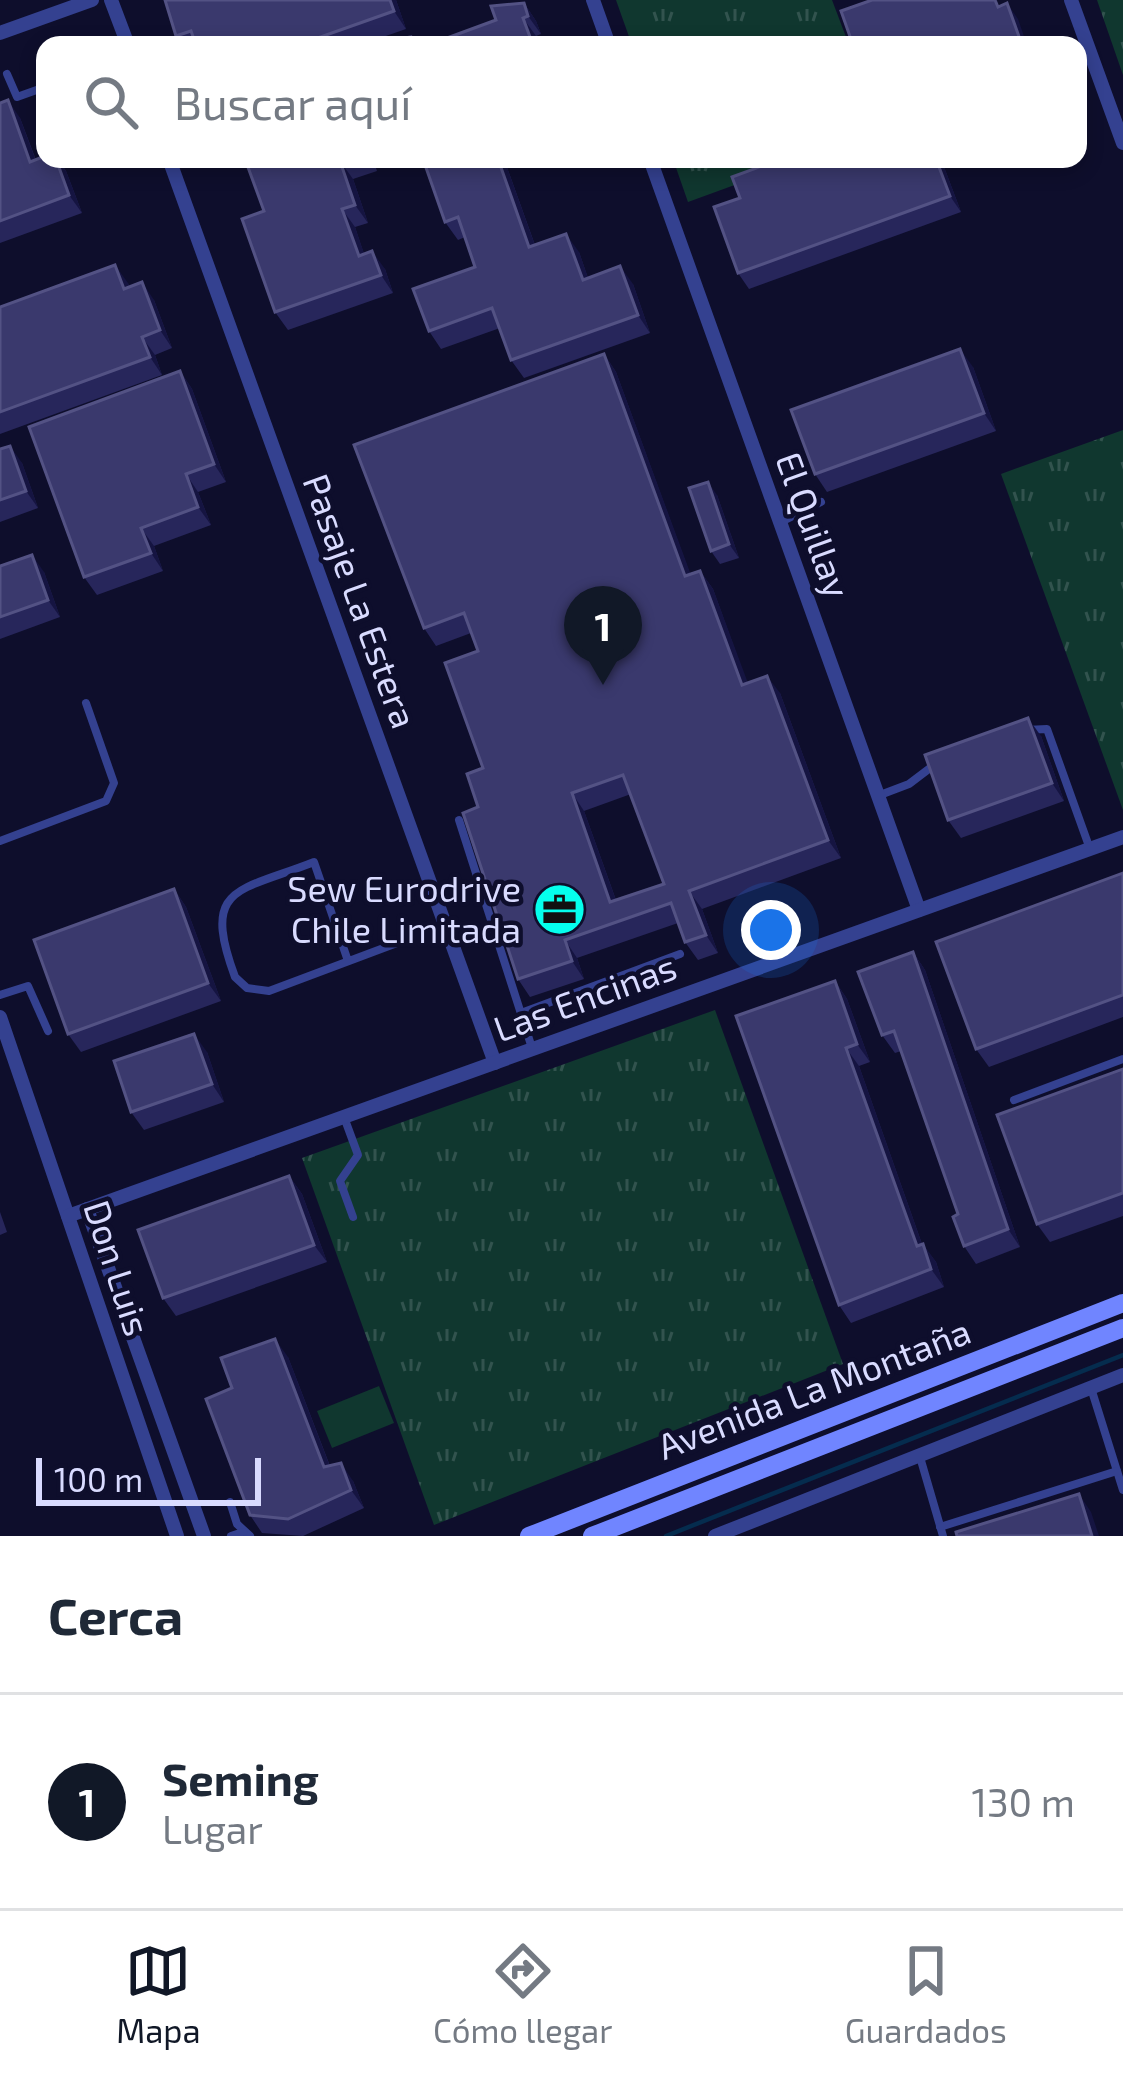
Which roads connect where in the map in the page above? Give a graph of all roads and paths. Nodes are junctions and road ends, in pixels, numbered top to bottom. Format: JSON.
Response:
{"nodes":[{"id":1,"x":92,"y":0,"type":"edge"},
{"id":2,"x":593,"y":0,"type":"edge"},
{"id":3,"x":1071,"y":0,"type":"edge"},
{"id":4,"x":115,"y":1,"type":"edge"},
{"id":5,"x":0,"y":33,"type":"edge"},
{"id":6,"x":125,"y":36,"type":"edge"},
{"id":7,"x":606,"y":36,"type":"edge"},
{"id":8,"x":1084,"y":36,"type":"edge"},
{"id":9,"x":1087,"y":44,"type":"edge"},
{"id":10,"x":7,"y":74,"type":"dead end"},
{"id":11,"x":36,"y":91,"type":"edge"},
{"id":12,"x":1123,"y":143,"type":"edge"},
{"id":13,"x":172,"y":168,"type":"edge"},
{"id":14,"x":653,"y":168,"type":"edge"},
{"id":15,"x":821,"y":502,"type":"dead end"},
{"id":16,"x":780,"y":522,"type":"junction"},
{"id":17,"x":86,"y":703,"type":"dead end"},
{"id":18,"x":1017,"y":733,"type":"edge"},
{"id":19,"x":955,"y":757,"type":"edge"},
{"id":20,"x":878,"y":796,"type":"junction"},
{"id":21,"x":459,"y":820,"type":"edge"},
{"id":22,"x":1123,"y":837,"type":"edge"},
{"id":23,"x":0,"y":841,"type":"edge"},
{"id":24,"x":1090,"y":849,"type":"junction"},
{"id":25,"x":919,"y":910,"type":"junction"},
{"id":26,"x":445,"y":925,"type":"junction"},
{"id":27,"x":680,"y":954,"type":"edge"},
{"id":28,"x":348,"y":962,"type":"junction"},
{"id":29,"x":0,"y":995,"type":"edge"},
{"id":30,"x":520,"y":1013,"type":"junction"},
{"id":31,"x":0,"y":1017,"type":"edge"},
{"id":32,"x":47,"y":1031,"type":"dead end"},
{"id":33,"x":532,"y":1049,"type":"junction"},
{"id":34,"x":1123,"y":1059,"type":"edge"},
{"id":35,"x":494,"y":1063,"type":"junction"},
{"id":36,"x":1014,"y":1100,"type":"dead end"},
{"id":37,"x":344,"y":1117,"type":"junction"},
{"id":38,"x":87,"y":1209,"type":"junction"},
{"id":39,"x":68,"y":1216,"type":"junction"},
{"id":40,"x":353,"y":1216,"type":"dead end"},
{"id":41,"x":1123,"y":1303,"type":"edge"},
{"id":42,"x":1123,"y":1328,"type":"edge"},
{"id":43,"x":1123,"y":1375,"type":"edge"},
{"id":44,"x":1091,"y":1388,"type":"junction"},
{"id":45,"x":919,"y":1456,"type":"junction"},
{"id":46,"x":1117,"y":1471,"type":"junction"},
{"id":47,"x":1123,"y":1490,"type":"edge"},
{"id":48,"x":230,"y":1502,"type":"dead end"},
{"id":49,"x":942,"y":1531,"type":"edge"},
{"id":50,"x":246,"y":1534,"type":"edge"},
{"id":51,"x":177,"y":1536,"type":"edge"},
{"id":52,"x":204,"y":1536,"type":"edge"},
{"id":53,"x":231,"y":1536,"type":"edge"},
{"id":54,"x":529,"y":1536,"type":"edge"},
{"id":55,"x":592,"y":1536,"type":"edge"},
{"id":56,"x":715,"y":1536,"type":"edge"}],
"edges":[{"from":1,"to":5,"type":"street"},
{"from":2,"to":7,"type":"street"},
{"from":3,"to":8,"type":"street"},
{"from":4,"to":6,"type":"street"},
{"from":9,"to":12,"type":"street"},
{"from":10,"to":11,"type":"lane"},
{"from":13,"to":26,"type":"street","name":"Pasaje La Estera"},
{"from":14,"to":16,"type":"street","name":"El Quillay"},
{"from":15,"to":16,"type":"lane"},
{"from":16,"to":20,"type":"street","name":"El Quillay"},
{"from":17,"to":23,"type":"lane"},
{"from":18,"to":24,"type":"lane"},
{"from":19,"to":20,"type":"lane"},
{"from":20,"to":25,"type":"street","name":"El Quillay"},
{"from":21,"to":30,"type":"lane"},
{"from":22,"to":24,"type":"street","name":"Las Encinas"},
{"from":24,"to":25,"type":"street","name":"Las Encinas"},
{"from":25,"to":33,"type":"street","name":"Las Encinas"},
{"from":26,"to":28,"type":"lane"},
{"from":26,"to":35,"type":"street","name":"Pasaje La Estera"},
{"from":27,"to":30,"type":"lane"},
{"from":28,"to":28,"type":"lane"},
{"from":29,"to":32,"type":"lane"},
{"from":30,"to":33,"type":"lane"},
{"from":31,"to":39,"type":"street","name":"Don Luis"},
{"from":33,"to":35,"type":"street","name":"Las Encinas"},
{"from":34,"to":36,"type":"lane"},
{"from":35,"to":37,"type":"street","name":"Las Encinas"},
{"from":37,"to":38,"type":"street","name":"Las Encinas"},
{"from":37,"to":40,"type":"lane"},
{"from":38,"to":39,"type":"street","name":"Las Encinas"},
{"from":38,"to":52,"type":"street"},
{"from":39,"to":51,"type":"street","name":"Don Luis"},
{"from":41,"to":54,"type":"main road","name":"Avenida La Montaña"},
{"from":42,"to":55,"type":"main road","name":"Avenida La Montaña"},
{"from":43,"to":44,"type":"street"},
{"from":44,"to":45,"type":"street"},
{"from":44,"to":46,"type":"lane"},
{"from":45,"to":49,"type":"lane"},
{"from":45,"to":56,"type":"street"},
{"from":46,"to":47,"type":"lane"},
{"from":46,"to":49,"type":"lane"},
{"from":48,"to":50,"type":"lane"},
{"from":50,"to":53,"type":"lane"}]}
